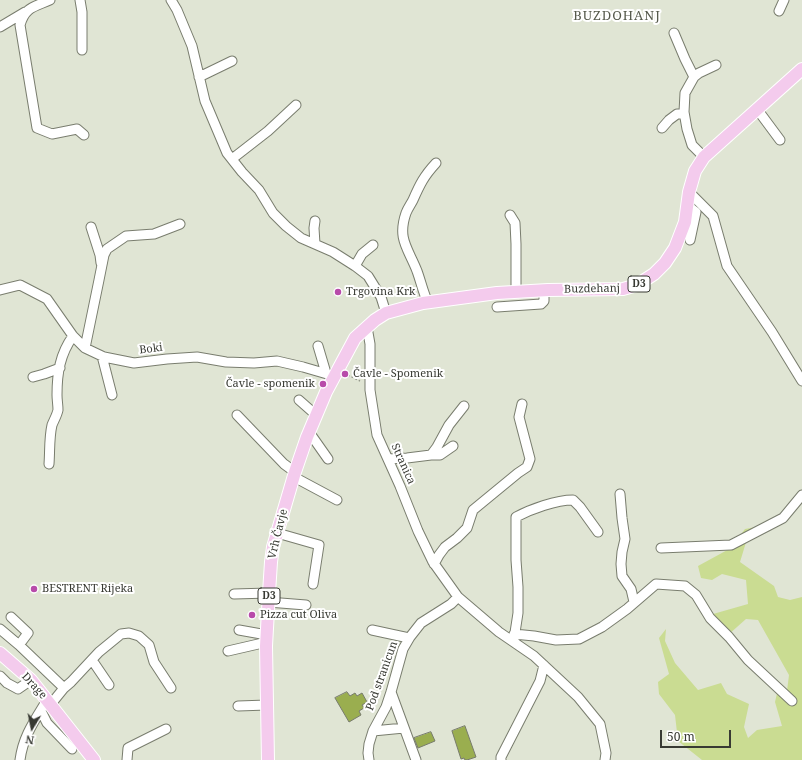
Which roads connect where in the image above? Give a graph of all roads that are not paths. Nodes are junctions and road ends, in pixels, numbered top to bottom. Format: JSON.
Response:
{"nodes":[{"id":1,"x":50,"y":0,"type":"edge"},
{"id":2,"x":80,"y":0,"type":"edge"},
{"id":3,"x":171,"y":0,"type":"edge"},
{"id":4,"x":784,"y":0,"type":"edge"},
{"id":5,"x":28,"y":10,"type":"junction"},
{"id":6,"x":779,"y":11,"type":"dead end"},
{"id":7,"x":0,"y":27,"type":"edge"},
{"id":8,"x":674,"y":33,"type":"dead end"},
{"id":9,"x":82,"y":50,"type":"dead end"},
{"id":10,"x":232,"y":61,"type":"dead end"},
{"id":11,"x":716,"y":65,"type":"dead end"},
{"id":12,"x":802,"y":69,"type":"edge"},
{"id":13,"x":199,"y":77,"type":"junction"},
{"id":14,"x":694,"y":77,"type":"junction"},
{"id":15,"x":296,"y":105,"type":"dead end"},
{"id":16,"x":757,"y":109,"type":"junction"},
{"id":17,"x":684,"y":114,"type":"junction"},
{"id":18,"x":662,"y":128,"type":"dead end"},
{"id":19,"x":84,"y":135,"type":"dead end"},
{"id":20,"x":780,"y":140,"type":"dead end"},
{"id":21,"x":704,"y":157,"type":"junction"},
{"id":22,"x":232,"y":159,"type":"junction"},
{"id":23,"x":436,"y":164,"type":"dead end"},
{"id":24,"x":689,"y":192,"type":"junction"},
{"id":25,"x":687,"y":205,"type":"junction"},
{"id":26,"x":510,"y":215,"type":"dead end"},
{"id":27,"x":315,"y":221,"type":"dead end"},
{"id":28,"x":180,"y":224,"type":"dead end"},
{"id":29,"x":91,"y":227,"type":"dead end"},
{"id":30,"x":690,"y":240,"type":"dead end"},
{"id":31,"x":315,"y":244,"type":"junction"},
{"id":32,"x":373,"y":245,"type":"dead end"},
{"id":33,"x":356,"y":266,"type":"junction"},
{"id":34,"x":101,"y":268,"type":"junction"},
{"id":35,"x":0,"y":290,"type":"edge"},
{"id":36,"x":544,"y":290,"type":"junction"},
{"id":37,"x":516,"y":292,"type":"junction"},
{"id":38,"x":428,"y":303,"type":"junction"},
{"id":39,"x":497,"y":307,"type":"dead end"},
{"id":40,"x":386,"y":313,"type":"junction"},
{"id":41,"x":367,"y":327,"type":"junction"},
{"id":42,"x":73,"y":336,"type":"junction"},
{"id":43,"x":318,"y":346,"type":"dead end"},
{"id":44,"x":86,"y":348,"type":"junction"},
{"id":45,"x":102,"y":356,"type":"junction"},
{"id":46,"x":60,"y":368,"type":"junction"},
{"id":47,"x":330,"y":374,"type":"junction"},
{"id":48,"x":33,"y":377,"type":"dead end"},
{"id":49,"x":802,"y":382,"type":"edge"},
{"id":50,"x":112,"y":395,"type":"dead end"},
{"id":51,"x":299,"y":400,"type":"dead end"},
{"id":52,"x":522,"y":404,"type":"dead end"},
{"id":53,"x":464,"y":406,"type":"dead end"},
{"id":54,"x":237,"y":415,"type":"dead end"},
{"id":55,"x":316,"y":415,"type":"junction"},
{"id":56,"x":309,"y":432,"type":"junction"},
{"id":57,"x":453,"y":446,"type":"dead end"},
{"id":58,"x":431,"y":455,"type":"junction"},
{"id":59,"x":328,"y":459,"type":"dead end"},
{"id":60,"x":388,"y":459,"type":"junction"},
{"id":61,"x":49,"y":464,"type":"dead end"},
{"id":62,"x":295,"y":474,"type":"junction"},
{"id":63,"x":620,"y":494,"type":"dead end"},
{"id":64,"x":802,"y":496,"type":"edge"},
{"id":65,"x":337,"y":500,"type":"dead end"},
{"id":66,"x":598,"y":532,"type":"dead end"},
{"id":67,"x":277,"y":533,"type":"junction"},
{"id":68,"x":661,"y":548,"type":"dead end"},
{"id":69,"x":434,"y":564,"type":"junction"},
{"id":70,"x":313,"y":584,"type":"dead end"},
{"id":71,"x":234,"y":594,"type":"dead end"},
{"id":72,"x":458,"y":597,"type":"junction"},
{"id":73,"x":268,"y":598,"type":"junction"},
{"id":74,"x":634,"y":602,"type":"junction"},
{"id":75,"x":306,"y":605,"type":"dead end"},
{"id":76,"x":11,"y":617,"type":"dead end"},
{"id":77,"x":0,"y":629,"type":"edge"},
{"id":78,"x":239,"y":630,"type":"dead end"},
{"id":79,"x":372,"y":630,"type":"dead end"},
{"id":80,"x":267,"y":638,"type":"junction"},
{"id":81,"x":409,"y":638,"type":"junction"},
{"id":82,"x":514,"y":638,"type":"junction"},
{"id":83,"x":19,"y":645,"type":"junction"},
{"id":84,"x":228,"y":650,"type":"dead end"},
{"id":85,"x":0,"y":652,"type":"edge"},
{"id":86,"x":92,"y":660,"type":"junction"},
{"id":87,"x":544,"y":665,"type":"junction"},
{"id":88,"x":0,"y":676,"type":"edge"},
{"id":89,"x":31,"y":680,"type":"junction"},
{"id":90,"x":109,"y":685,"type":"dead end"},
{"id":91,"x":64,"y":688,"type":"junction"},
{"id":92,"x":171,"y":688,"type":"dead end"},
{"id":93,"x":392,"y":692,"type":"junction"},
{"id":94,"x":792,"y":702,"type":"dead end"},
{"id":95,"x":46,"y":705,"type":"junction"},
{"id":96,"x":267,"y":705,"type":"junction"},
{"id":97,"x":238,"y":706,"type":"dead end"},
{"id":98,"x":404,"y":728,"type":"junction"},
{"id":99,"x":166,"y":729,"type":"dead end"},
{"id":100,"x":373,"y":731,"type":"junction"},
{"id":101,"x":72,"y":749,"type":"dead end"},
{"id":102,"x":20,"y":760,"type":"edge"},
{"id":103,"x":94,"y":760,"type":"edge"},
{"id":104,"x":127,"y":760,"type":"edge"},
{"id":105,"x":268,"y":760,"type":"edge"},
{"id":106,"x":369,"y":760,"type":"edge"},
{"id":107,"x":416,"y":760,"type":"edge"},
{"id":108,"x":500,"y":760,"type":"edge"},
{"id":109,"x":604,"y":760,"type":"edge"}],
"edges":[{"from":1,"to":5,"type":"street"},
{"from":2,"to":9,"type":"street"},
{"from":3,"to":13,"type":"street"},
{"from":4,"to":6,"type":"street"},
{"from":5,"to":7,"type":"street"},
{"from":5,"to":19,"type":"street"},
{"from":8,"to":14,"type":"street"},
{"from":10,"to":13,"type":"street"},
{"from":11,"to":14,"type":"street"},
{"from":12,"to":16,"type":"main road","name":"Buzdehanj","number":"D3"},
{"from":13,"to":22,"type":"street"},
{"from":14,"to":17,"type":"street"},
{"from":15,"to":22,"type":"street"},
{"from":16,"to":20,"type":"street"},
{"from":16,"to":21,"type":"main road","name":"Buzdehanj","number":"D3"},
{"from":17,"to":18,"type":"street"},
{"from":17,"to":21,"type":"street"},
{"from":21,"to":24,"type":"main road","name":"Buzdehanj","number":"D3"},
{"from":22,"to":31,"type":"street"},
{"from":23,"to":38,"type":"street"},
{"from":24,"to":25,"type":"main road","name":"Buzdehanj","number":"D3"},
{"from":24,"to":49,"type":"street"},
{"from":25,"to":30,"type":"street"},
{"from":25,"to":36,"type":"main road","name":"Buzdehanj","number":"D3"},
{"from":26,"to":37,"type":"street"},
{"from":27,"to":31,"type":"street"},
{"from":28,"to":34,"type":"street"},
{"from":29,"to":34,"type":"street"},
{"from":31,"to":33,"type":"street"},
{"from":32,"to":33,"type":"street"},
{"from":33,"to":40,"type":"street"},
{"from":34,"to":44,"type":"street"},
{"from":35,"to":42,"type":"street","name":"Boki"},
{"from":36,"to":37,"type":"main road","name":"Buzdehanj","number":"D3"},
{"from":36,"to":39,"type":"street"},
{"from":37,"to":38,"type":"main road","name":"Buzdehanj","number":"D3"},
{"from":38,"to":40,"type":"main road","name":"Buzdehanj","number":"D3"},
{"from":40,"to":41,"type":"main road","name":"Buzdehanj","number":"D3"},
{"from":41,"to":47,"type":"main road","name":"Vrh Čavje","number":"D3"},
{"from":41,"to":60,"type":"street","name":"Stranica"},
{"from":42,"to":44,"type":"street","name":"Boki"},
{"from":42,"to":46,"type":"street"},
{"from":43,"to":47,"type":"street"},
{"from":44,"to":45,"type":"street","name":"Boki"},
{"from":45,"to":47,"type":"street","name":"Boki"},
{"from":45,"to":50,"type":"street"},
{"from":46,"to":48,"type":"street"},
{"from":46,"to":61,"type":"street"},
{"from":47,"to":55,"type":"main road","name":"Vrh Čavje","number":"D3"},
{"from":51,"to":55,"type":"street"},
{"from":52,"to":69,"type":"street"},
{"from":53,"to":58,"type":"street"},
{"from":54,"to":62,"type":"street"},
{"from":55,"to":56,"type":"main road","name":"Vrh Čavje","number":"D3"},
{"from":56,"to":59,"type":"street"},
{"from":56,"to":62,"type":"main road","name":"Vrh Čavje","number":"D3"},
{"from":57,"to":58,"type":"street"},
{"from":58,"to":60,"type":"street"},
{"from":60,"to":69,"type":"street","name":"Stranica"},
{"from":62,"to":65,"type":"street"},
{"from":62,"to":67,"type":"main road","name":"Vrh Čavje","number":"D3"},
{"from":63,"to":74,"type":"street"},
{"from":64,"to":68,"type":"street"},
{"from":66,"to":82,"type":"street"},
{"from":67,"to":70,"type":"street"},
{"from":67,"to":73,"type":"main road","name":"Vrh Čavje","number":"D3"},
{"from":69,"to":72,"type":"street","name":"Stranica"},
{"from":71,"to":73,"type":"street"},
{"from":72,"to":81,"type":"street","name":"Pod stranicun"},
{"from":72,"to":82,"type":"street","name":"Stranica"},
{"from":73,"to":75,"type":"street"},
{"from":73,"to":80,"type":"main road","name":"Vrh Čavje","number":"D3"},
{"from":74,"to":82,"type":"street"},
{"from":74,"to":94,"type":"street"},
{"from":76,"to":83,"type":"street"},
{"from":77,"to":83,"type":"street"},
{"from":78,"to":80,"type":"street"},
{"from":79,"to":81,"type":"street"},
{"from":80,"to":84,"type":"street"},
{"from":80,"to":96,"type":"main road","name":"Vrh Čavje","number":"D3"},
{"from":81,"to":93,"type":"street","name":"Pod stranicun"},
{"from":82,"to":87,"type":"street","name":"Stranica"},
{"from":83,"to":91,"type":"street"},
{"from":85,"to":89,"type":"main road","name":"Drage"},
{"from":86,"to":90,"type":"street"},
{"from":86,"to":91,"type":"street"},
{"from":86,"to":92,"type":"street"},
{"from":87,"to":108,"type":"street"},
{"from":87,"to":109,"type":"street","name":"Stranica"},
{"from":88,"to":89,"type":"street"},
{"from":89,"to":95,"type":"main road","name":"Drage"},
{"from":91,"to":95,"type":"street"},
{"from":93,"to":98,"type":"street"},
{"from":93,"to":100,"type":"street","name":"Pod stranicun"},
{"from":95,"to":101,"type":"street"},
{"from":95,"to":102,"type":"street"},
{"from":95,"to":103,"type":"main road","name":"Drage"},
{"from":96,"to":97,"type":"street"},
{"from":96,"to":105,"type":"main road","name":"Vrh Čavje","number":"D3"},
{"from":98,"to":100,"type":"street"},
{"from":98,"to":107,"type":"street"},
{"from":99,"to":104,"type":"street"},
{"from":100,"to":106,"type":"street","name":"Pod stranicun"}]}
